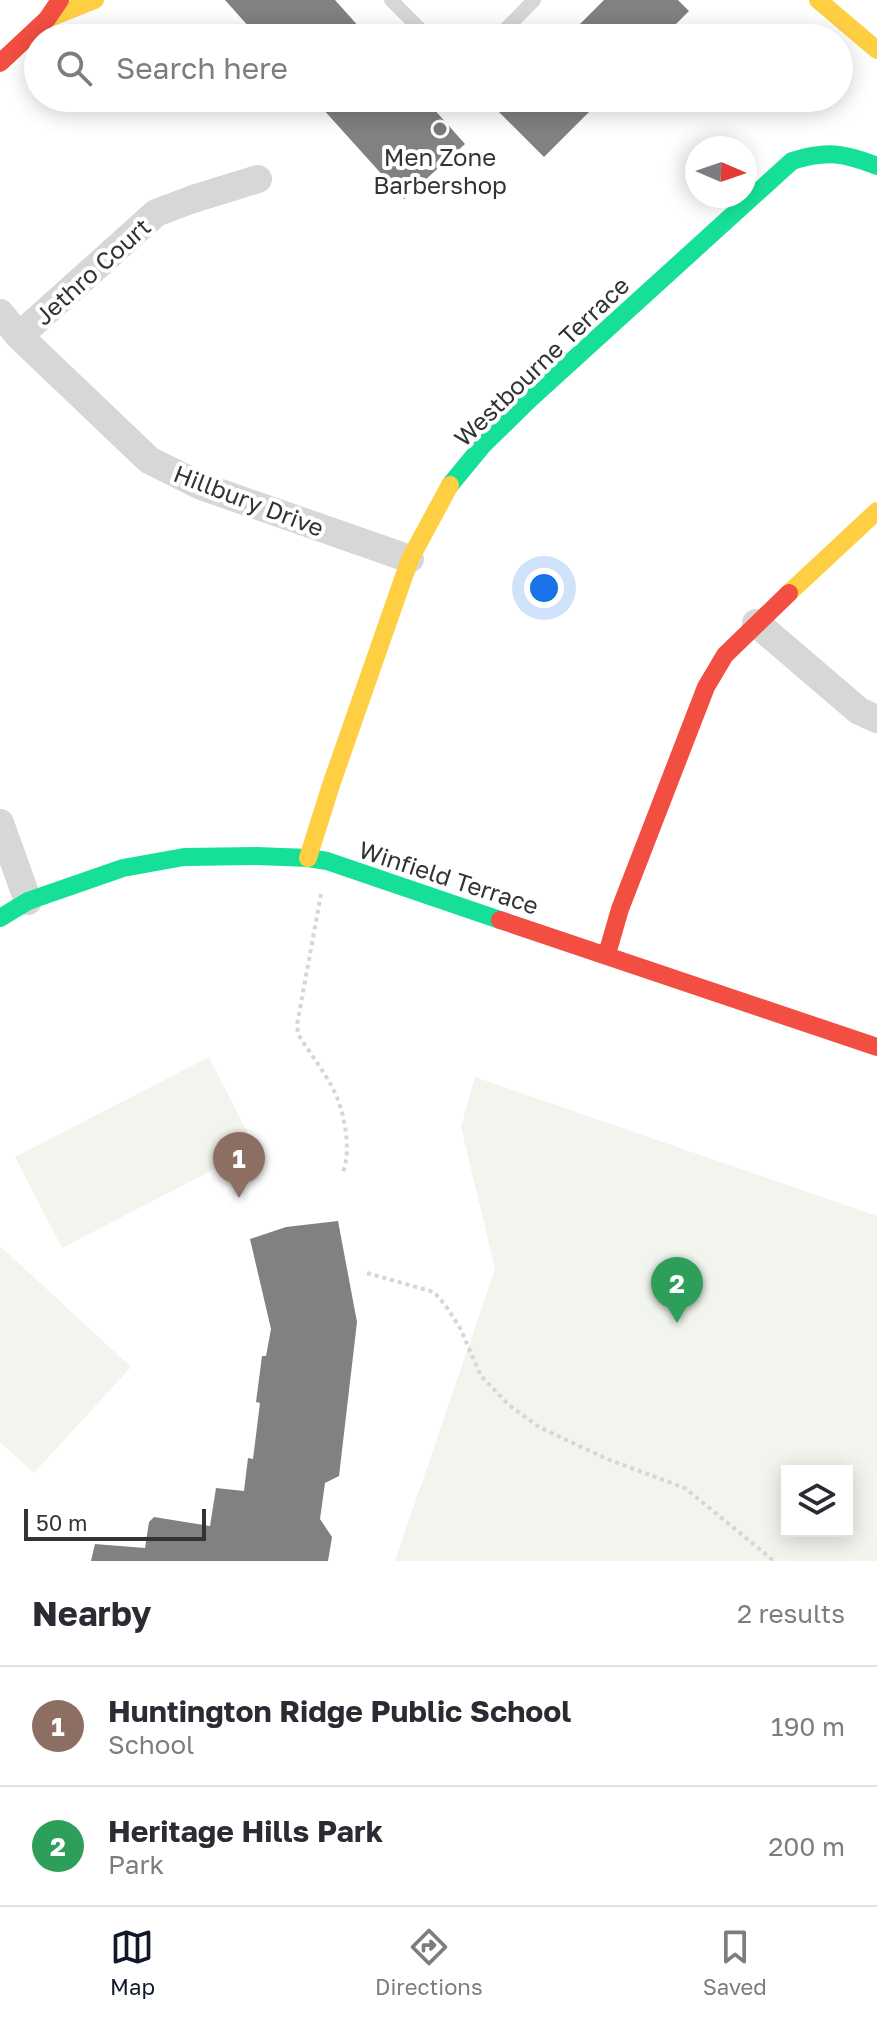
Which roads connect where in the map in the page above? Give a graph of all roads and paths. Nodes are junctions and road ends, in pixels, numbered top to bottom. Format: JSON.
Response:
{"nodes":[{"id":1,"x":60,"y":0,"type":"edge"},
{"id":2,"x":95,"y":0,"type":"edge"},
{"id":3,"x":391,"y":0,"type":"edge"},
{"id":4,"x":534,"y":0,"type":"edge"},
{"id":5,"x":818,"y":0,"type":"edge"},
{"id":6,"x":47,"y":19,"type":"junction"},
{"id":7,"x":42,"y":24,"type":"edge"},
{"id":8,"x":415,"y":24,"type":"edge"},
{"id":9,"x":511,"y":24,"type":"edge"},
{"id":10,"x":846,"y":24,"type":"edge"},
{"id":11,"x":853,"y":30,"type":"edge"},
{"id":12,"x":24,"y":41,"type":"edge"},
{"id":13,"x":877,"y":50,"type":"edge"},
{"id":14,"x":0,"y":63,"type":"edge"},
{"id":15,"x":877,"y":166,"type":"edge"},
{"id":16,"x":258,"y":179,"type":"dead end"},
{"id":17,"x":0,"y":313,"type":"edge"},
{"id":18,"x":19,"y":336,"type":"junction"},
{"id":19,"x":877,"y":511,"type":"edge"},
{"id":20,"x":410,"y":559,"type":"junction"},
{"id":21,"x":756,"y":623,"type":"junction"},
{"id":22,"x":877,"y":719,"type":"edge"},
{"id":23,"x":0,"y":823,"type":"edge"},
{"id":24,"x":308,"y":858,"type":"junction"},
{"id":25,"x":327,"y":861,"type":"junction"},
{"id":26,"x":28,"y":901,"type":"junction"},
{"id":27,"x":0,"y":918,"type":"edge"},
{"id":28,"x":607,"y":954,"type":"junction"},
{"id":29,"x":877,"y":1047,"type":"edge"},
{"id":30,"x":343,"y":1172,"type":"dead end"},
{"id":31,"x":367,"y":1273,"type":"dead end"},
{"id":32,"x":774,"y":1561,"type":"edge"}],
"edges":[{"from":1,"to":6,"type":"street"},
{"from":2,"to":6,"type":"street"},
{"from":3,"to":8,"type":"lane"},
{"from":4,"to":9,"type":"lane"},
{"from":5,"to":10,"type":"street"},
{"from":6,"to":7,"type":"street"},
{"from":11,"to":13,"type":"street"},
{"from":12,"to":14,"type":"street"},
{"from":15,"to":20,"type":"street","name":"Westbourne Terrace"},
{"from":16,"to":18,"type":"street","name":"Jethro Court"},
{"from":17,"to":18,"type":"street","name":"Hillbury Drive"},
{"from":18,"to":20,"type":"street","name":"Hillbury Drive"},
{"from":19,"to":21,"type":"street"},
{"from":20,"to":24,"type":"street","name":"Westbourne Terrace"},
{"from":21,"to":22,"type":"street"},
{"from":21,"to":28,"type":"street"},
{"from":23,"to":26,"type":"street"},
{"from":24,"to":25,"type":"street","name":"Winfield Terrace"},
{"from":24,"to":26,"type":"street","name":"Winfield Terrace"},
{"from":25,"to":28,"type":"street","name":"Winfield Terrace"},
{"from":25,"to":30,"type":"path"},
{"from":26,"to":27,"type":"street","name":"Winfield Terrace"},
{"from":28,"to":29,"type":"street","name":"Winfield Terrace"},
{"from":31,"to":32,"type":"path"}]}
